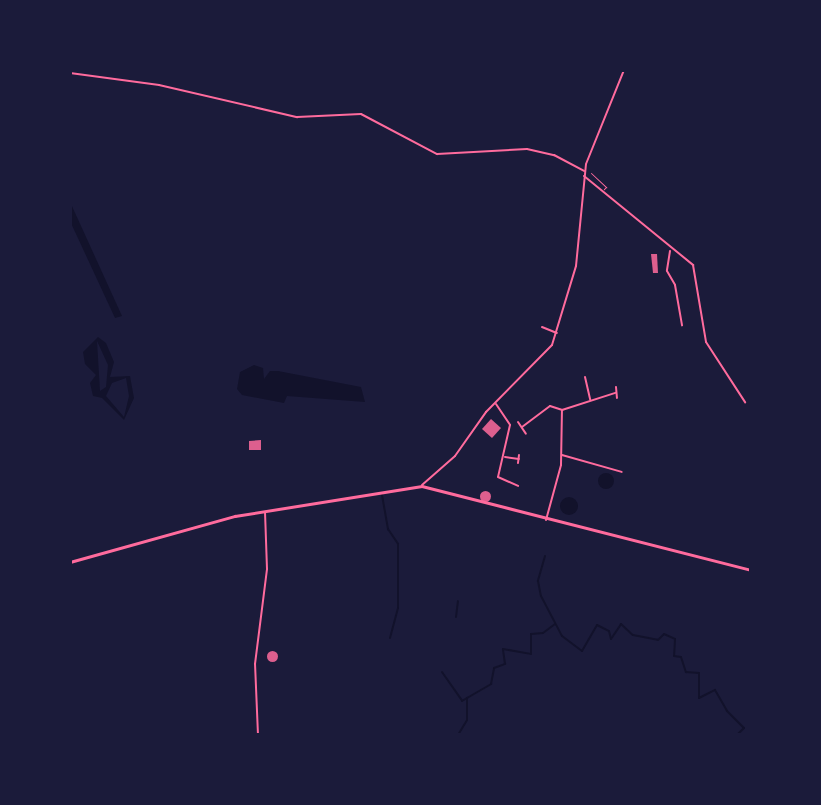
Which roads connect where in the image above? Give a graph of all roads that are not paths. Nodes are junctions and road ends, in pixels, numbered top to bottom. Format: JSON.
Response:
{"nodes":[{"id":1,"x":624,"y":70,"type":"edge"},
{"id":2,"x":70,"y":73,"type":"edge"},
{"id":3,"x":584,"y":171,"type":"junction"},
{"id":4,"x":590,"y":173,"type":"dead end"},
{"id":5,"x":584,"y":176,"type":"junction"},
{"id":6,"x":604,"y":189,"type":"junction"},
{"id":7,"x":670,"y":250,"type":"junction"},
{"id":8,"x":682,"y":325,"type":"dead end"},
{"id":9,"x":542,"y":327,"type":"dead end"},
{"id":10,"x":557,"y":333,"type":"junction"},
{"id":11,"x":585,"y":377,"type":"dead end"},
{"id":12,"x":616,"y":387,"type":"dead end"},
{"id":13,"x":615,"y":393,"type":"junction"},
{"id":14,"x":617,"y":398,"type":"dead end"},
{"id":15,"x":591,"y":400,"type":"junction"},
{"id":16,"x":745,"y":402,"type":"dead end"},
{"id":17,"x":495,"y":403,"type":"junction"},
{"id":18,"x":562,"y":410,"type":"junction"},
{"id":19,"x":519,"y":422,"type":"dead end"},
{"id":20,"x":522,"y":427,"type":"junction"},
{"id":21,"x":526,"y":434,"type":"dead end"},
{"id":22,"x":561,"y":455,"type":"junction"},
{"id":23,"x":503,"y":457,"type":"junction"},
{"id":24,"x":519,"y":459,"type":"dead end"},
{"id":25,"x":618,"y":466,"type":"dead end"},
{"id":26,"x":617,"y":471,"type":"junction"},
{"id":27,"x":622,"y":472,"type":"dead end"},
{"id":28,"x":422,"y":486,"type":"junction"},
{"id":29,"x":519,"y":486,"type":"dead end"},
{"id":30,"x":265,"y":512,"type":"junction"},
{"id":31,"x":546,"y":520,"type":"junction"},
{"id":32,"x":70,"y":562,"type":"edge"},
{"id":33,"x":751,"y":570,"type":"edge"},
{"id":34,"x":258,"y":735,"type":"edge"}],
"edges":[{"from":1,"to":3,"type":"street"},
{"from":2,"to":3,"type":"street"},
{"from":3,"to":5,"type":"street"},
{"from":4,"to":6,"type":"lane"},
{"from":5,"to":6,"type":"street"},
{"from":5,"to":10,"type":"street"},
{"from":6,"to":7,"type":"street"},
{"from":7,"to":8,"type":"street"},
{"from":7,"to":16,"type":"street"},
{"from":9,"to":10,"type":"street"},
{"from":10,"to":17,"type":"street"},
{"from":11,"to":15,"type":"street"},
{"from":12,"to":13,"type":"street"},
{"from":13,"to":14,"type":"street"},
{"from":13,"to":15,"type":"street"},
{"from":15,"to":18,"type":"street"},
{"from":17,"to":23,"type":"street"},
{"from":17,"to":28,"type":"street"},
{"from":18,"to":20,"type":"street"},
{"from":18,"to":22,"type":"street"},
{"from":19,"to":20,"type":"street"},
{"from":20,"to":21,"type":"street"},
{"from":22,"to":26,"type":"street"},
{"from":22,"to":31,"type":"street"},
{"from":23,"to":24,"type":"street"},
{"from":23,"to":29,"type":"street"},
{"from":25,"to":26,"type":"street"},
{"from":26,"to":27,"type":"street"},
{"from":28,"to":30,"type":"main road"},
{"from":28,"to":31,"type":"main road"},
{"from":30,"to":32,"type":"main road"},
{"from":30,"to":34,"type":"street"},
{"from":31,"to":33,"type":"main road"}]}
